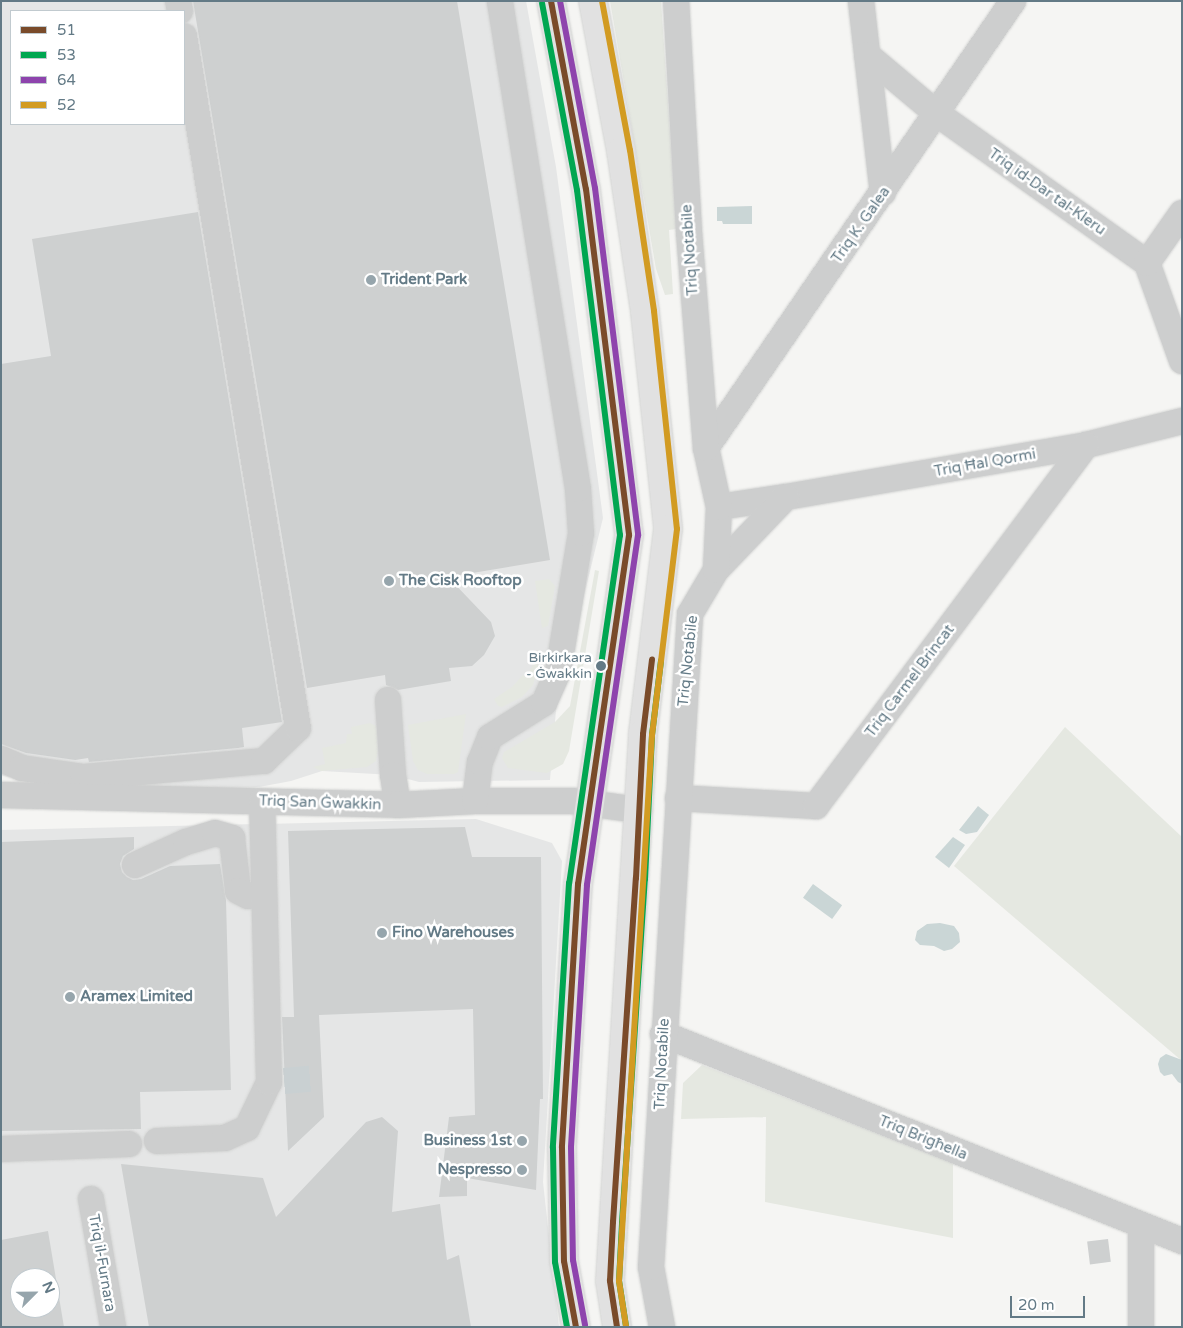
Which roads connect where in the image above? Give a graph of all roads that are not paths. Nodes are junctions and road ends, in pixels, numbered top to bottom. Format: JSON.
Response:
{"nodes":[{"id":1,"x":500,"y":1,"type":"edge"},
{"id":2,"x":551,"y":1,"type":"edge"},
{"id":3,"x":593,"y":1,"type":"edge"},
{"id":4,"x":676,"y":1,"type":"edge"},
{"id":5,"x":860,"y":1,"type":"edge"},
{"id":6,"x":1013,"y":1,"type":"edge"},
{"id":7,"x":185,"y":42,"type":"edge"},
{"id":8,"x":867,"y":55,"type":"junction"},
{"id":9,"x":936,"y":113,"type":"junction"},
{"id":10,"x":883,"y":193,"type":"junction"},
{"id":11,"x":1182,"y":213,"type":"edge"},
{"id":12,"x":1148,"y":263,"type":"junction"},
{"id":13,"x":1182,"y":361,"type":"edge"},
{"id":14,"x":1182,"y":421,"type":"edge"},
{"id":15,"x":1086,"y":445,"type":"junction"},
{"id":16,"x":706,"y":448,"type":"junction"},
{"id":17,"x":786,"y":497,"type":"junction"},
{"id":18,"x":719,"y":507,"type":"junction"},
{"id":19,"x":716,"y":570,"type":"junction"},
{"id":20,"x":388,"y":700,"type":"dead end"},
{"id":21,"x":1,"y":759,"type":"edge"},
{"id":22,"x":1,"y":795,"type":"edge"},
{"id":23,"x":678,"y":798,"type":"junction"},
{"id":24,"x":475,"y":801,"type":"junction"},
{"id":25,"x":588,"y":801,"type":"junction"},
{"id":26,"x":262,"y":802,"type":"junction"},
{"id":27,"x":398,"y":805,"type":"junction"},
{"id":28,"x":639,"y":810,"type":"junction"},
{"id":29,"x":135,"y":865,"type":"dead end"},
{"id":30,"x":264,"y":893,"type":"junction"},
{"id":31,"x":663,"y":1034,"type":"junction"},
{"id":32,"x":157,"y":1141,"type":"dead end"},
{"id":33,"x":129,"y":1144,"type":"dead end"},
{"id":34,"x":1,"y":1149,"type":"edge"},
{"id":35,"x":91,"y":1199,"type":"dead end"},
{"id":36,"x":1141,"y":1225,"type":"junction"},
{"id":37,"x":1182,"y":1242,"type":"edge"},
{"id":38,"x":114,"y":1327,"type":"edge"},
{"id":39,"x":576,"y":1327,"type":"edge"},
{"id":40,"x":617,"y":1327,"type":"edge"},
{"id":41,"x":662,"y":1327,"type":"edge"},
{"id":42,"x":1141,"y":1327,"type":"edge"}],
"edges":[{"from":1,"to":24,"type":"street"},
{"from":2,"to":25,"type":"main road"},
{"from":3,"to":28,"type":"main road"},
{"from":4,"to":16,"type":"street","name":"Triq Notabile"},
{"from":5,"to":8,"type":"street"},
{"from":6,"to":9,"type":"street","name":"Triq K. Galea"},
{"from":7,"to":21,"type":"street"},
{"from":8,"to":9,"type":"street","name":"Triq id-Dar tal-Kleru"},
{"from":8,"to":10,"type":"street"},
{"from":9,"to":10,"type":"street","name":"Triq K. Galea"},
{"from":9,"to":12,"type":"street","name":"Triq id-Dar tal-Kleru"},
{"from":10,"to":16,"type":"street","name":"Triq K. Galea"},
{"from":11,"to":12,"type":"street"},
{"from":12,"to":13,"type":"street"},
{"from":14,"to":15,"type":"street","name":"Triq Ħal Qormi"},
{"from":15,"to":17,"type":"street","name":"Triq Ħal Qormi"},
{"from":15,"to":23,"type":"street","name":"Triq Carmel Brincat"},
{"from":16,"to":18,"type":"street","name":"Triq Notabile"},
{"from":17,"to":18,"type":"street","name":"Triq Ħal Qormi"},
{"from":17,"to":19,"type":"street"},
{"from":18,"to":19,"type":"street","name":"Triq Notabile"},
{"from":19,"to":23,"type":"street","name":"Triq Notabile"},
{"from":20,"to":27,"type":"street"},
{"from":22,"to":26,"type":"street","name":"Triq San Ġwakkin"},
{"from":23,"to":31,"type":"street","name":"Triq Notabile"},
{"from":24,"to":25,"type":"street","name":"Triq San Ġwakkin"},
{"from":24,"to":27,"type":"street","name":"Triq San Ġwakkin"},
{"from":25,"to":28,"type":"street","name":"Triq San Ġwakkin"},
{"from":25,"to":39,"type":"main road"},
{"from":26,"to":27,"type":"street","name":"Triq San Ġwakkin"},
{"from":26,"to":30,"type":"street"},
{"from":28,"to":40,"type":"main road"},
{"from":29,"to":30,"type":"street"},
{"from":30,"to":32,"type":"street"},
{"from":31,"to":36,"type":"street","name":"Triq Brigħella"},
{"from":31,"to":41,"type":"street","name":"Triq Notabile"},
{"from":33,"to":34,"type":"street"},
{"from":35,"to":38,"type":"street","name":"Triq il-Furnara"},
{"from":36,"to":37,"type":"street","name":"Triq Brigħella"},
{"from":36,"to":42,"type":"street"}]}
